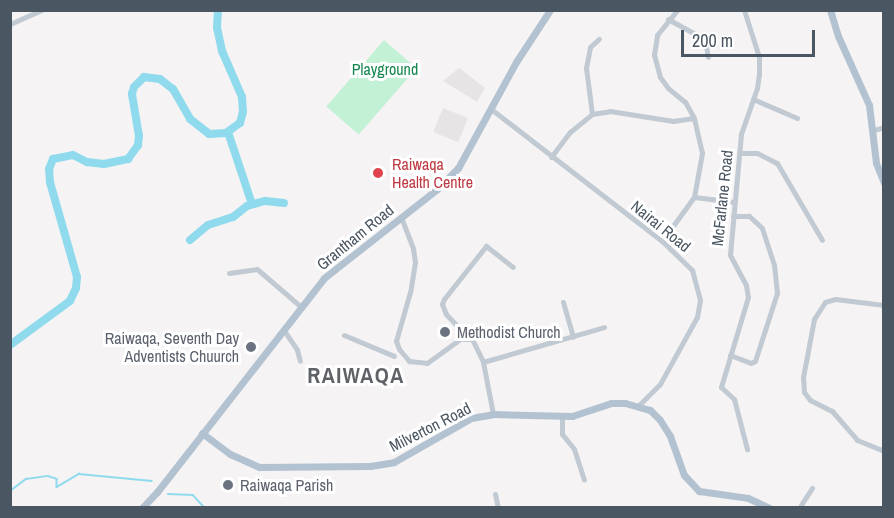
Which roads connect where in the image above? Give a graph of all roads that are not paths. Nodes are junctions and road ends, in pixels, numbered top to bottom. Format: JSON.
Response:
{"nodes":[{"id":1,"x":41,"y":10,"type":"edge"},
{"id":2,"x":550,"y":10,"type":"edge"},
{"id":3,"x":677,"y":10,"type":"edge"},
{"id":4,"x":744,"y":10,"type":"edge"},
{"id":5,"x":830,"y":10,"type":"edge"},
{"id":6,"x":668,"y":19,"type":"junction"},
{"id":7,"x":10,"y":24,"type":"edge"},
{"id":8,"x":599,"y":39,"type":"dead end"},
{"id":9,"x":708,"y":57,"type":"dead end"},
{"id":10,"x":753,"y":99,"type":"junction"},
{"id":11,"x":491,"y":109,"type":"junction"},
{"id":12,"x":592,"y":114,"type":"junction"},
{"id":13,"x":694,"y":118,"type":"junction"},
{"id":14,"x":797,"y":118,"type":"dead end"},
{"id":15,"x":884,"y":127,"type":"edge"},
{"id":16,"x":874,"y":130,"type":"junction"},
{"id":17,"x":741,"y":153,"type":"junction"},
{"id":18,"x":551,"y":157,"type":"junction"},
{"id":19,"x":884,"y":183,"type":"edge"},
{"id":20,"x":694,"y":197,"type":"junction"},
{"id":21,"x":735,"y":202,"type":"junction"},
{"id":22,"x":733,"y":216,"type":"junction"},
{"id":23,"x":401,"y":217,"type":"junction"},
{"id":24,"x":822,"y":240,"type":"dead end"},
{"id":25,"x":662,"y":241,"type":"junction"},
{"id":26,"x":513,"y":267,"type":"dead end"},
{"id":27,"x":229,"y":273,"type":"dead end"},
{"id":28,"x":563,"y":302,"type":"dead end"},
{"id":29,"x":884,"y":305,"type":"edge"},
{"id":30,"x":300,"y":306,"type":"junction"},
{"id":31,"x":604,"y":327,"type":"dead end"},
{"id":32,"x":283,"y":328,"type":"junction"},
{"id":33,"x":344,"y":335,"type":"dead end"},
{"id":34,"x":468,"y":337,"type":"junction"},
{"id":35,"x":573,"y":337,"type":"junction"},
{"id":36,"x":730,"y":355,"type":"junction"},
{"id":37,"x":394,"y":356,"type":"dead end"},
{"id":38,"x":300,"y":361,"type":"dead end"},
{"id":39,"x":483,"y":362,"type":"junction"},
{"id":40,"x":639,"y":405,"type":"junction"},
{"id":41,"x":494,"y":414,"type":"junction"},
{"id":42,"x":562,"y":416,"type":"junction"},
{"id":43,"x":202,"y":433,"type":"junction"},
{"id":44,"x":747,"y":449,"type":"dead end"},
{"id":45,"x":884,"y":451,"type":"edge"},
{"id":46,"x":584,"y":478,"type":"dead end"},
{"id":47,"x":812,"y":488,"type":"dead end"},
{"id":48,"x":495,"y":494,"type":"dead end"},
{"id":49,"x":148,"y":506,"type":"edge"},
{"id":50,"x":498,"y":507,"type":"edge"},
{"id":51,"x":770,"y":507,"type":"edge"},
{"id":52,"x":799,"y":507,"type":"edge"}],
"edges":[{"from":1,"to":7,"type":"street"},
{"from":2,"to":11,"type":"main road","name":"Grantham Road"},
{"from":3,"to":6,"type":"street"},
{"from":4,"to":10,"type":"street","name":"McFarlane Road"},
{"from":5,"to":16,"type":"main road"},
{"from":6,"to":9,"type":"street"},
{"from":6,"to":13,"type":"street"},
{"from":8,"to":12,"type":"street"},
{"from":10,"to":14,"type":"street"},
{"from":10,"to":17,"type":"street","name":"McFarlane Road"},
{"from":11,"to":18,"type":"street","name":"Nairai Road"},
{"from":11,"to":23,"type":"main road","name":"Grantham Road"},
{"from":12,"to":13,"type":"street"},
{"from":12,"to":18,"type":"street"},
{"from":13,"to":20,"type":"street"},
{"from":15,"to":16,"type":"street"},
{"from":16,"to":19,"type":"main road"},
{"from":17,"to":21,"type":"street","name":"McFarlane Road"},
{"from":17,"to":24,"type":"street"},
{"from":18,"to":25,"type":"street","name":"Nairai Road"},
{"from":20,"to":21,"type":"street"},
{"from":20,"to":25,"type":"street"},
{"from":21,"to":22,"type":"street","name":"McFarlane Road"},
{"from":22,"to":36,"type":"street","name":"McFarlane Road"},
{"from":22,"to":36,"type":"street"},
{"from":23,"to":30,"type":"main road","name":"Grantham Road"},
{"from":23,"to":34,"type":"street"},
{"from":25,"to":40,"type":"street","name":"Nairai Road"},
{"from":26,"to":34,"type":"street"},
{"from":27,"to":30,"type":"street"},
{"from":28,"to":35,"type":"street"},
{"from":29,"to":45,"type":"street"},
{"from":30,"to":32,"type":"main road","name":"Grantham Road"},
{"from":31,"to":35,"type":"street"},
{"from":32,"to":38,"type":"street"},
{"from":32,"to":43,"type":"main road","name":"Grantham Road"},
{"from":33,"to":37,"type":"street"},
{"from":34,"to":39,"type":"street"},
{"from":35,"to":39,"type":"street"},
{"from":36,"to":44,"type":"street","name":"McFarlane Road"},
{"from":39,"to":41,"type":"street"},
{"from":40,"to":42,"type":"main road","name":"Milverton Road"},
{"from":40,"to":51,"type":"main road"},
{"from":41,"to":42,"type":"main road","name":"Milverton Road"},
{"from":41,"to":43,"type":"main road","name":"Milverton Road"},
{"from":42,"to":46,"type":"street"},
{"from":43,"to":49,"type":"main road","name":"Grantham Road"},
{"from":47,"to":52,"type":"street"},
{"from":48,"to":50,"type":"street"}]}
